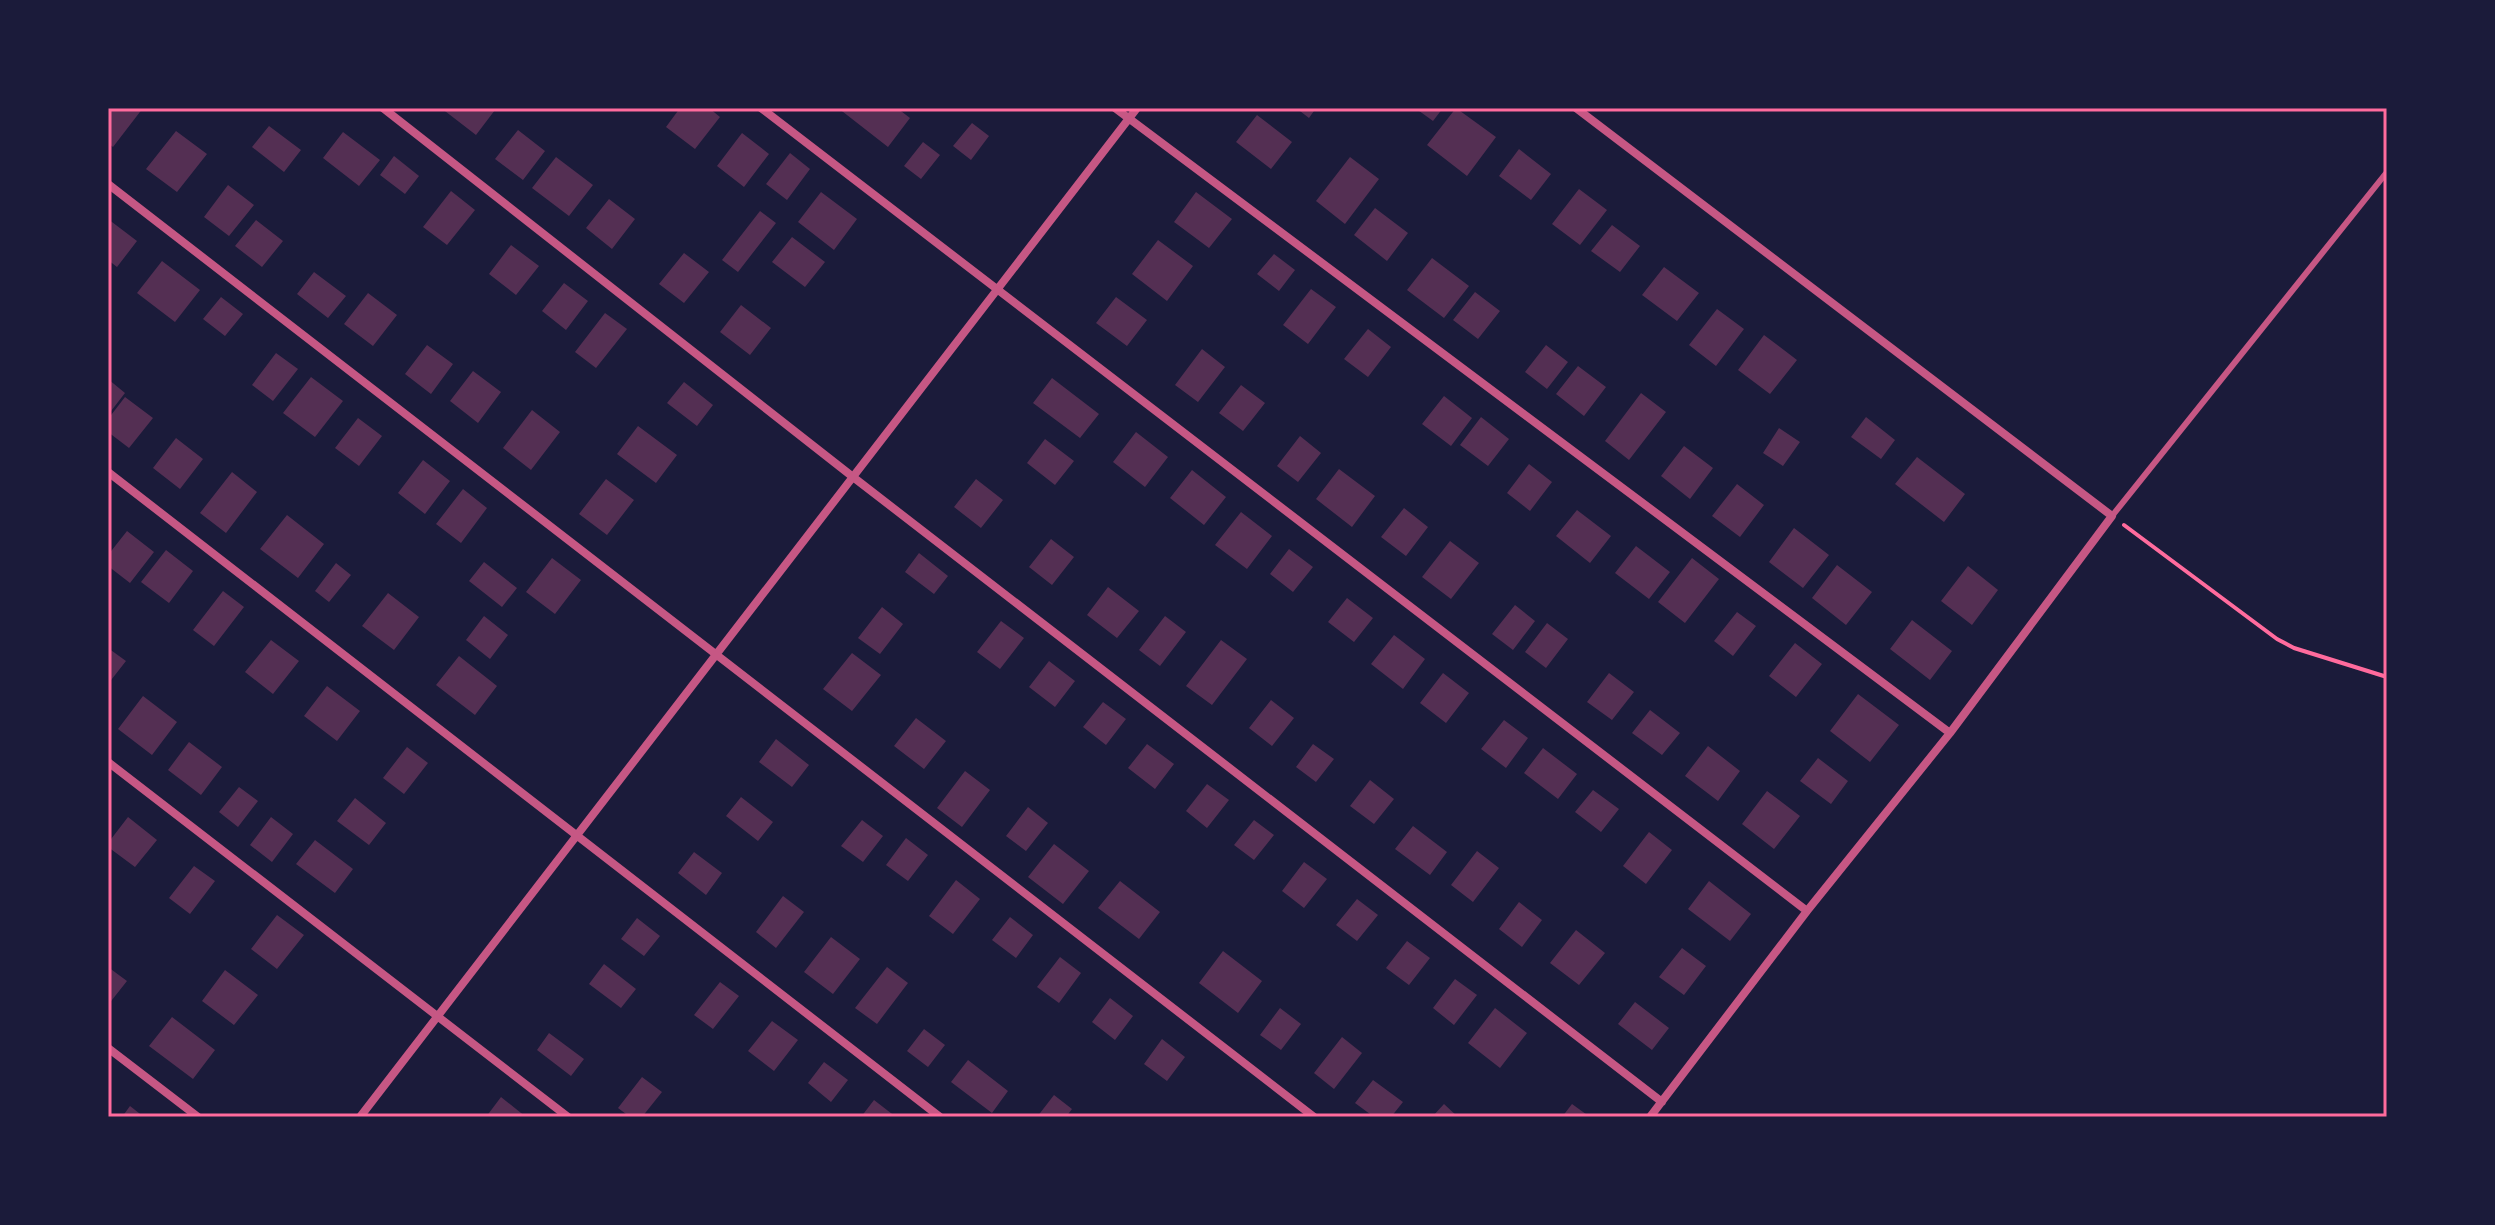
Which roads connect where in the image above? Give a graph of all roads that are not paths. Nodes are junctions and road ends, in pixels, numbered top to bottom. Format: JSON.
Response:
{"nodes":[{"id":1,"x":383,"y":108,"type":"edge"},
{"id":2,"x":761,"y":108,"type":"edge"},
{"id":3,"x":1115,"y":108,"type":"edge"},
{"id":4,"x":1137,"y":108,"type":"edge"},
{"id":5,"x":1576,"y":108,"type":"edge"},
{"id":6,"x":1129,"y":119,"type":"junction"},
{"id":7,"x":2387,"y":172,"type":"edge"},
{"id":8,"x":108,"y":184,"type":"edge"},
{"id":9,"x":998,"y":288,"type":"junction"},
{"id":10,"x":108,"y":472,"type":"edge"},
{"id":11,"x":853,"y":477,"type":"junction"},
{"id":12,"x":2112,"y":516,"type":"junction"},
{"id":13,"x":716,"y":655,"type":"junction"},
{"id":14,"x":1950,"y":733,"type":"junction"},
{"id":15,"x":108,"y":762,"type":"edge"},
{"id":16,"x":577,"y":836,"type":"junction"},
{"id":17,"x":1807,"y":911,"type":"junction"},
{"id":18,"x":437,"y":1016,"type":"junction"},
{"id":19,"x":108,"y":1048,"type":"edge"},
{"id":20,"x":1662,"y":1102,"type":"junction"},
{"id":21,"x":198,"y":1117,"type":"edge"},
{"id":22,"x":360,"y":1117,"type":"edge"},
{"id":23,"x":568,"y":1117,"type":"edge"},
{"id":24,"x":940,"y":1117,"type":"edge"},
{"id":25,"x":1314,"y":1117,"type":"edge"},
{"id":26,"x":1650,"y":1117,"type":"edge"}],
"edges":[{"from":1,"to":11,"type":"street"},
{"from":2,"to":9,"type":"street"},
{"from":3,"to":6,"type":"street"},
{"from":4,"to":6,"type":"street"},
{"from":5,"to":12,"type":"street"},
{"from":6,"to":9,"type":"street"},
{"from":6,"to":14,"type":"street"},
{"from":7,"to":12,"type":"lane"},
{"from":8,"to":13,"type":"street"},
{"from":9,"to":11,"type":"street"},
{"from":9,"to":17,"type":"street"},
{"from":10,"to":16,"type":"street"},
{"from":11,"to":13,"type":"street"},
{"from":11,"to":20,"type":"street"},
{"from":12,"to":14,"type":"street"},
{"from":13,"to":16,"type":"street"},
{"from":13,"to":25,"type":"street"},
{"from":14,"to":17,"type":"street"},
{"from":15,"to":18,"type":"street"},
{"from":16,"to":18,"type":"street"},
{"from":16,"to":24,"type":"street"},
{"from":17,"to":20,"type":"street"},
{"from":18,"to":22,"type":"street"},
{"from":18,"to":23,"type":"street"},
{"from":19,"to":21,"type":"street"},
{"from":20,"to":26,"type":"street"}]}
